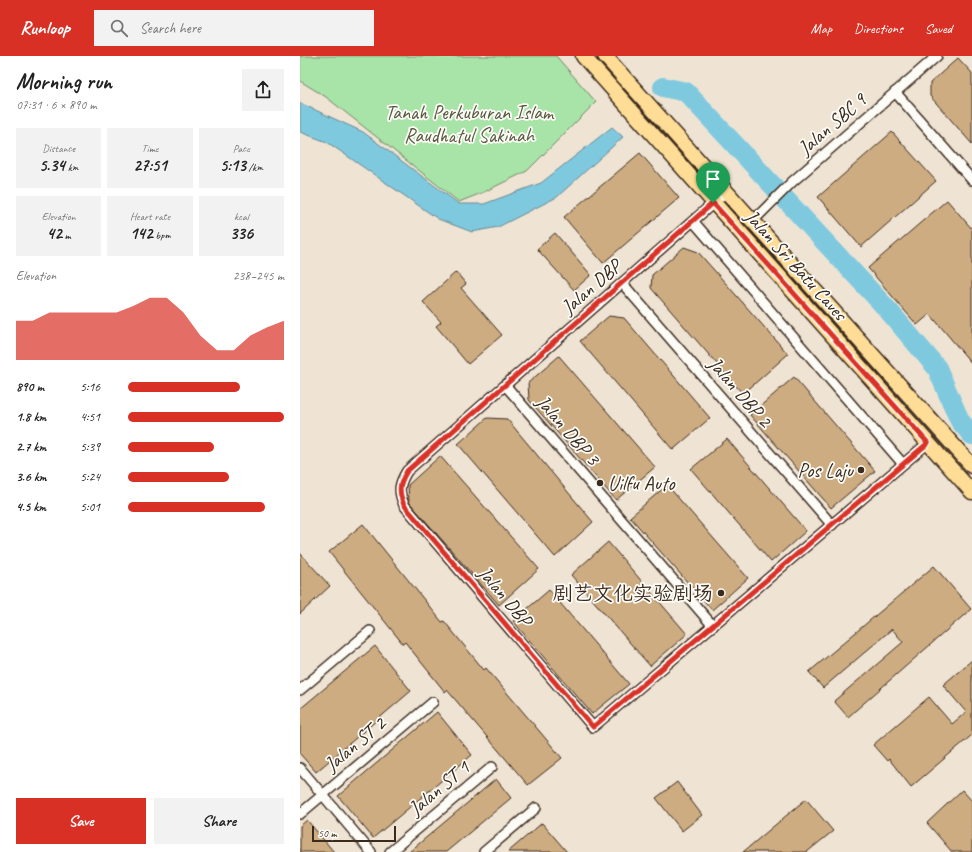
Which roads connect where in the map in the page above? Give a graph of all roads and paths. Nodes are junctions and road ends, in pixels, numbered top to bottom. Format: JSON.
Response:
{"nodes":[{"id":1,"x":605,"y":56,"type":"edge"},
{"id":2,"x":937,"y":56,"type":"edge"},
{"id":3,"x":587,"y":60,"type":"edge"},
{"id":4,"x":896,"y":92,"type":"junction"},
{"id":5,"x":972,"y":180,"type":"edge"},
{"id":6,"x":726,"y":192,"type":"junction"},
{"id":7,"x":713,"y":203,"type":"junction"},
{"id":8,"x":693,"y":220,"type":"junction"},
{"id":9,"x":753,"y":220,"type":"junction"},
{"id":10,"x":622,"y":283,"type":"junction"},
{"id":11,"x":505,"y":385,"type":"junction"},
{"id":12,"x":928,"y":443,"type":"junction"},
{"id":13,"x":903,"y":464,"type":"junction"},
{"id":14,"x":972,"y":466,"type":"edge"},
{"id":15,"x":972,"y":492,"type":"edge"},
{"id":16,"x":832,"y":525,"type":"junction"},
{"id":17,"x":713,"y":626,"type":"junction"},
{"id":18,"x":370,"y":631,"type":"dead end"},
{"id":19,"x":300,"y":690,"type":"edge"},
{"id":20,"x":433,"y":702,"type":"dead end"},
{"id":21,"x":492,"y":767,"type":"dead end"},
{"id":22,"x":300,"y":768,"type":"edge"},
{"id":23,"x":323,"y":795,"type":"junction"},
{"id":24,"x":536,"y":808,"type":"dead end"},
{"id":25,"x":300,"y":814,"type":"edge"},
{"id":26,"x":371,"y":852,"type":"edge"},
{"id":27,"x":390,"y":852,"type":"edge"},
{"id":28,"x":484,"y":852,"type":"edge"}],
"edges":[{"from":1,"to":6,"type":"main road","name":"Jalan Sri Batu Caves"},
{"from":2,"to":4,"type":"street","name":"Jalan SBC 9"},
{"from":3,"to":7,"type":"main road","name":"Jalan Sri Batu Caves"},
{"from":4,"to":5,"type":"street"},
{"from":4,"to":9,"type":"street","name":"Jalan SBC 9"},
{"from":6,"to":7,"type":"street","name":"Jalan DBP"},
{"from":6,"to":9,"type":"main road","name":"Jalan Sri Batu Caves"},
{"from":7,"to":8,"type":"street","name":"Jalan DBP"},
{"from":7,"to":12,"type":"main road","name":"Jalan Sri Batu Caves"},
{"from":8,"to":10,"type":"street","name":"Jalan DBP"},
{"from":8,"to":13,"type":"street"},
{"from":9,"to":14,"type":"main road","name":"Jalan Sri Batu Caves"},
{"from":10,"to":11,"type":"street","name":"Jalan DBP"},
{"from":10,"to":16,"type":"street","name":"Jalan DBP 2"},
{"from":11,"to":17,"type":"street","name":"Jalan DBP 3"},
{"from":11,"to":17,"type":"street","name":"Jalan DBP"},
{"from":12,"to":13,"type":"street","name":"Jalan DBP"},
{"from":12,"to":15,"type":"main road","name":"Jalan Sri Batu Caves"},
{"from":13,"to":16,"type":"street","name":"Jalan DBP"},
{"from":16,"to":17,"type":"street","name":"Jalan DBP"},
{"from":18,"to":19,"type":"street"},
{"from":20,"to":23,"type":"street","name":"Jalan ST 2"},
{"from":21,"to":27,"type":"street","name":"Jalan ST 1"},
{"from":22,"to":23,"type":"street"},
{"from":23,"to":25,"type":"street","name":"Jalan ST 2"},
{"from":23,"to":26,"type":"street"},
{"from":24,"to":28,"type":"street"}]}
